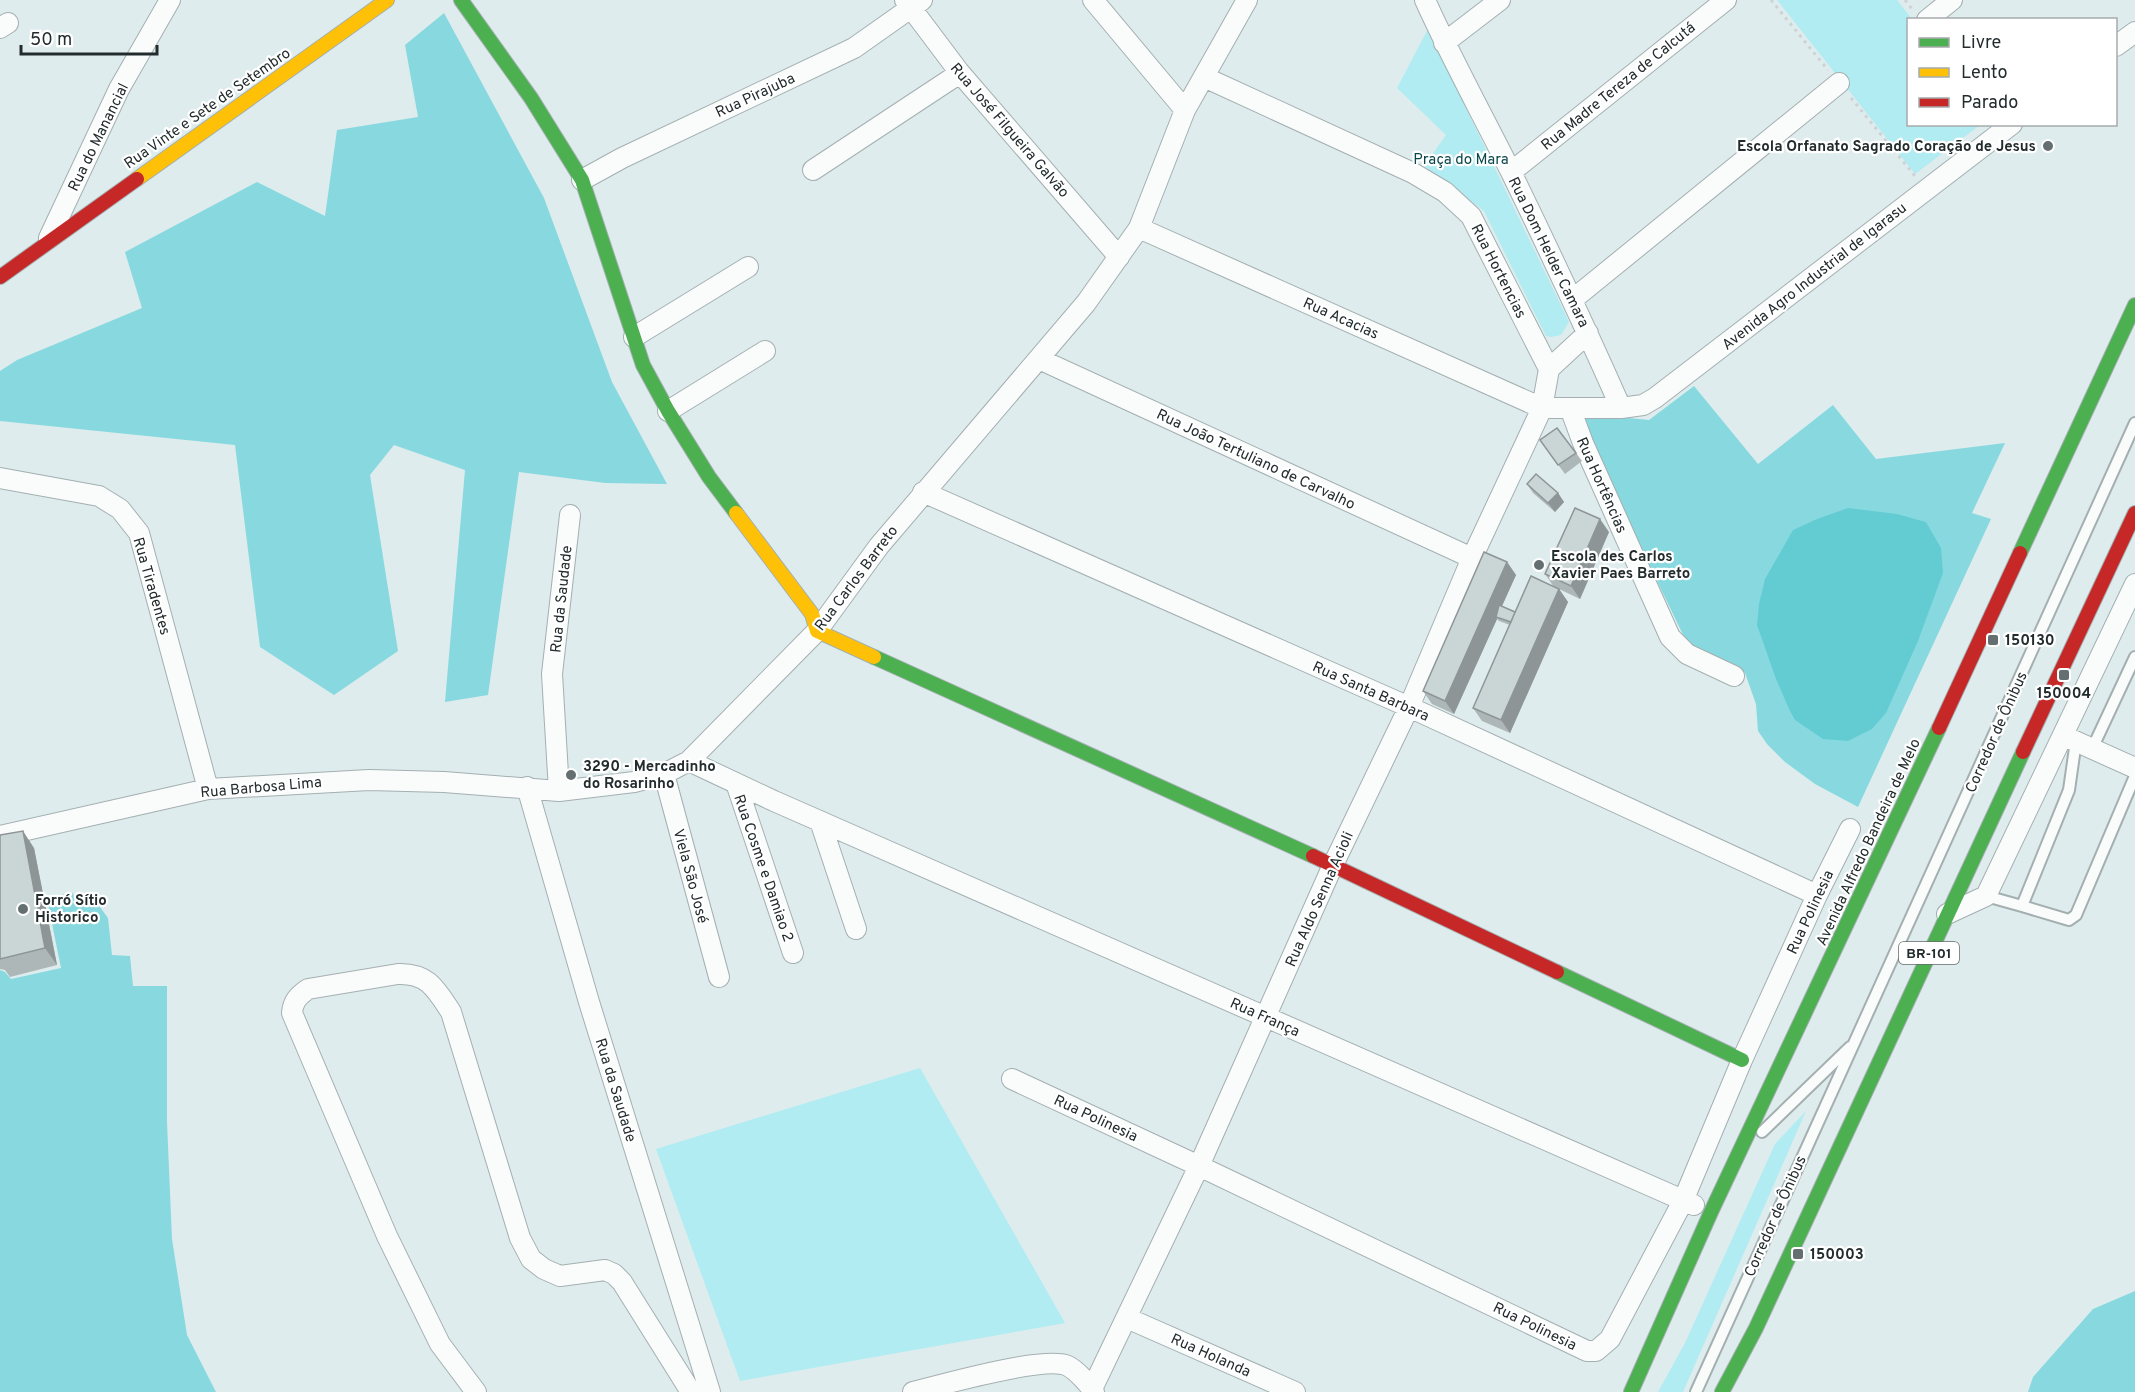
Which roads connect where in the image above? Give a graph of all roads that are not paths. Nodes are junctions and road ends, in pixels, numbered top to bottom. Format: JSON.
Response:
{"nodes":[{"id":1,"x":170,"y":0,"type":"edge"},
{"id":2,"x":387,"y":0,"type":"edge"},
{"id":3,"x":462,"y":0,"type":"edge"},
{"id":4,"x":1092,"y":0,"type":"edge"},
{"id":5,"x":1247,"y":0,"type":"edge"},
{"id":6,"x":1425,"y":0,"type":"edge"},
{"id":7,"x":1500,"y":0,"type":"edge"},
{"id":8,"x":1726,"y":0,"type":"edge"},
{"id":9,"x":1952,"y":0,"type":"edge"},
{"id":10,"x":913,"y":3,"type":"edge"},
{"id":11,"x":1930,"y":18,"type":"edge"},
{"id":12,"x":2135,"y":32,"type":"edge"},
{"id":13,"x":1444,"y":43,"type":"junction"},
{"id":14,"x":2117,"y":45,"type":"edge"},
{"id":15,"x":960,"y":73,"type":"junction"},
{"id":16,"x":1204,"y":77,"type":"junction"},
{"id":17,"x":1839,"y":83,"type":"dead end"},
{"id":18,"x":1185,"y":110,"type":"junction"},
{"id":19,"x":2007,"y":128,"type":"edge"},
{"id":20,"x":813,"y":170,"type":"dead end"},
{"id":21,"x":1511,"y":172,"type":"junction"},
{"id":22,"x":582,"y":180,"type":"junction"},
{"id":23,"x":1139,"y":228,"type":"junction"},
{"id":24,"x":47,"y":244,"type":"junction"},
{"id":25,"x":1119,"y":257,"type":"junction"},
{"id":26,"x":748,"y":267,"type":"dead end"},
{"id":27,"x":0,"y":277,"type":"edge"},
{"id":28,"x":1572,"y":300,"type":"junction"},
{"id":29,"x":2135,"y":305,"type":"edge"},
{"id":30,"x":1588,"y":333,"type":"junction"},
{"id":31,"x":634,"y":337,"type":"junction"},
{"id":32,"x":765,"y":351,"type":"dead end"},
{"id":33,"x":1039,"y":359,"type":"junction"},
{"id":34,"x":1549,"y":369,"type":"junction"},
{"id":35,"x":1542,"y":408,"type":"junction"},
{"id":36,"x":1570,"y":408,"type":"junction"},
{"id":37,"x":1621,"y":408,"type":"junction"},
{"id":38,"x":668,"y":411,"type":"junction"},
{"id":39,"x":2135,"y":423,"type":"edge"},
{"id":40,"x":0,"y":478,"type":"edge"},
{"id":41,"x":923,"y":492,"type":"junction"},
{"id":42,"x":2135,"y":513,"type":"edge"},
{"id":43,"x":570,"y":515,"type":"dead end"},
{"id":44,"x":1472,"y":558,"type":"junction"},
{"id":45,"x":2135,"y":584,"type":"edge"},
{"id":46,"x":817,"y":631,"type":"junction"},
{"id":47,"x":2135,"y":657,"type":"edge"},
{"id":48,"x":1734,"y":676,"type":"dead end"},
{"id":49,"x":1409,"y":707,"type":"junction"},
{"id":50,"x":2077,"y":742,"type":"junction"},
{"id":51,"x":689,"y":761,"type":"junction"},
{"id":52,"x":2135,"y":768,"type":"edge"},
{"id":53,"x":664,"y":774,"type":"junction"},
{"id":54,"x":2135,"y":776,"type":"edge"},
{"id":55,"x":736,"y":783,"type":"junction"},
{"id":56,"x":527,"y":787,"type":"junction"},
{"id":57,"x":208,"y":789,"type":"junction"},
{"id":58,"x":559,"y":791,"type":"junction"},
{"id":59,"x":820,"y":820,"type":"junction"},
{"id":60,"x":1850,"y":829,"type":"dead end"},
{"id":61,"x":0,"y":836,"type":"edge"},
{"id":62,"x":1333,"y":865,"type":"junction"},
{"id":63,"x":1817,"y":895,"type":"junction"},
{"id":64,"x":1986,"y":896,"type":"junction"},
{"id":65,"x":2022,"y":906,"type":"junction"},
{"id":66,"x":1947,"y":914,"type":"junction"},
{"id":67,"x":856,"y":929,"type":"dead end"},
{"id":68,"x":793,"y":953,"type":"dead end"},
{"id":69,"x":719,"y":977,"type":"dead end"},
{"id":70,"x":1266,"y":1018,"type":"junction"},
{"id":71,"x":1856,"y":1041,"type":"junction"},
{"id":72,"x":1742,"y":1060,"type":"junction"},
{"id":73,"x":1012,"y":1079,"type":"dead end"},
{"id":74,"x":1738,"y":1155,"type":"junction"},
{"id":75,"x":1199,"y":1166,"type":"junction"},
{"id":76,"x":1683,"y":1201,"type":"junction"},
{"id":77,"x":1711,"y":1212,"type":"junction"},
{"id":78,"x":1127,"y":1318,"type":"junction"},
{"id":79,"x":1093,"y":1390,"type":"edge"},
{"id":80,"x":476,"y":1392,"type":"edge"},
{"id":81,"x":691,"y":1392,"type":"edge"},
{"id":82,"x":710,"y":1392,"type":"edge"},
{"id":83,"x":913,"y":1392,"type":"edge"},
{"id":84,"x":1295,"y":1392,"type":"edge"},
{"id":85,"x":1631,"y":1392,"type":"edge"},
{"id":86,"x":1696,"y":1392,"type":"edge"},
{"id":87,"x":1722,"y":1392,"type":"edge"}],
"edges":[{"from":1,"to":24,"type":"street","name":"Rua do Manancial"},
{"from":2,"to":24,"type":"main road","name":"Rua Vinte e Sete de Setembro"},
{"from":3,"to":22,"type":"main road"},
{"from":4,"to":18,"type":"street"},
{"from":5,"to":16,"type":"street","name":"Rua Carlos Barreto"},
{"from":6,"to":13,"type":"street","name":"Rua Dom Helder Camara"},
{"from":7,"to":13,"type":"street"},
{"from":8,"to":21,"type":"street","name":"Rua Madre Tereza de Calcutá"},
{"from":9,"to":11,"type":"street"},
{"from":10,"to":15,"type":"street","name":"Rua José Filgueira Galvão"},
{"from":10,"to":22,"type":"street","name":"Rua Pirajuba"},
{"from":12,"to":14,"type":"street"},
{"from":13,"to":21,"type":"street","name":"Rua Dom Helder Camara"},
{"from":15,"to":20,"type":"street"},
{"from":15,"to":25,"type":"street","name":"Rua José Filgueira Galvão"},
{"from":16,"to":18,"type":"street","name":"Rua Carlos Barreto"},
{"from":16,"to":34,"type":"street","name":"Rua Hortencias"},
{"from":17,"to":28,"type":"street"},
{"from":18,"to":23,"type":"street","name":"Rua Carlos Barreto"},
{"from":19,"to":37,"type":"street","name":"Avenida Agro Industrial de Igarasu"},
{"from":21,"to":28,"type":"street","name":"Rua Dom Helder Camara"},
{"from":22,"to":31,"type":"main road"},
{"from":23,"to":25,"type":"street","name":"Rua Carlos Barreto"},
{"from":23,"to":35,"type":"street","name":"Rua Acacias"},
{"from":24,"to":27,"type":"main road","name":"Rua Vinte e Sete de Setembro"},
{"from":25,"to":33,"type":"street","name":"Rua Carlos Barreto"},
{"from":26,"to":31,"type":"street"},
{"from":28,"to":30,"type":"street","name":"Rua Dom Helder Camara"},
{"from":29,"to":74,"type":"main road","name":"Avenida Alfredo Bandeira de Melo"},
{"from":30,"to":34,"type":"street"},
{"from":30,"to":37,"type":"street","name":"Rua Dom Helder Camara"},
{"from":31,"to":38,"type":"main road"},
{"from":32,"to":38,"type":"street"},
{"from":33,"to":41,"type":"street","name":"Rua Carlos Barreto"},
{"from":33,"to":44,"type":"street","name":"Rua João Tertuliano de Carvalho"},
{"from":34,"to":35,"type":"street"},
{"from":35,"to":36,"type":"street","name":"Avenida Agro Industrial de Igarasu"},
{"from":35,"to":44,"type":"street","name":"Rua Aldo Senna Acioli"},
{"from":36,"to":37,"type":"street","name":"Avenida Agro Industrial de Igarasu"},
{"from":36,"to":48,"type":"street","name":"Rua Hortências"},
{"from":38,"to":46,"type":"main road"},
{"from":39,"to":71,"type":"lane","name":"Corredor de Ônibus"},
{"from":40,"to":57,"type":"street","name":"Rua Tiradentes"},
{"from":41,"to":46,"type":"street","name":"Rua Carlos Barreto"},
{"from":41,"to":49,"type":"street","name":"Rua Santa Barbara"},
{"from":42,"to":66,"type":"main road","number":"BR-101"},
{"from":43,"to":58,"type":"street","name":"Rua da Saudade"},
{"from":44,"to":49,"type":"street","name":"Rua Aldo Senna Acioli"},
{"from":45,"to":50,"type":"street"},
{"from":46,"to":51,"type":"street","name":"Rua Carlos Barreto"},
{"from":46,"to":62,"type":"main road"},
{"from":47,"to":50,"type":"lane"},
{"from":49,"to":62,"type":"street","name":"Rua Aldo Senna Acioli"},
{"from":49,"to":63,"type":"street","name":"Rua Santa Barbara"},
{"from":50,"to":52,"type":"street"},
{"from":50,"to":64,"type":"street"},
{"from":50,"to":65,"type":"lane"},
{"from":51,"to":53,"type":"street","name":"Rua Carlos Barreto"},
{"from":51,"to":55,"type":"street","name":"Rua França"},
{"from":53,"to":58,"type":"street","name":"Rua Carlos Barreto"},
{"from":53,"to":69,"type":"street","name":"Viela São José"},
{"from":54,"to":65,"type":"lane"},
{"from":55,"to":59,"type":"street","name":"Rua França"},
{"from":55,"to":68,"type":"street","name":"Rua Cosme e Damiao 2"},
{"from":56,"to":57,"type":"street","name":"Rua Barbosa Lima"},
{"from":56,"to":58,"type":"street","name":"Rua Carlos Barreto"},
{"from":56,"to":82,"type":"street","name":"Rua da Saudade"},
{"from":57,"to":61,"type":"street","name":"Rua Barbosa Lima"},
{"from":59,"to":67,"type":"street"},
{"from":59,"to":70,"type":"street","name":"Rua França"},
{"from":60,"to":63,"type":"street","name":"Rua Polinesia"},
{"from":62,"to":70,"type":"street","name":"Rua Aldo Senna Acioli"},
{"from":62,"to":72,"type":"main road"},
{"from":63,"to":72,"type":"street","name":"Rua Polinesia"},
{"from":64,"to":65,"type":"lane"},
{"from":64,"to":66,"type":"street"},
{"from":66,"to":87,"type":"main road","number":"BR-101"},
{"from":70,"to":75,"type":"street","name":"Rua Aldo Senna Acioli"},
{"from":70,"to":76,"type":"street","name":"Rua França"},
{"from":71,"to":74,"type":"lane","name":"Corredor de Ônibus"},
{"from":71,"to":86,"type":"lane","name":"Corredor de Ônibus"},
{"from":72,"to":76,"type":"street","name":"Rua Polinesia"},
{"from":73,"to":75,"type":"street","name":"Rua Polinesia"},
{"from":74,"to":77,"type":"main road","name":"Avenida Alfredo Bandeira de Melo"},
{"from":75,"to":76,"type":"street","name":"Rua Polinesia"},
{"from":75,"to":78,"type":"street","name":"Rua Aldo Senna Acioli"},
{"from":76,"to":77,"type":"street","name":"Rua França"},
{"from":77,"to":85,"type":"main road","name":"Avenida Alfredo Bandeira de Melo"},
{"from":78,"to":79,"type":"street","name":"Rua Aldo Senna Acioli"},
{"from":78,"to":84,"type":"street","name":"Rua Holanda"},
{"from":79,"to":83,"type":"street"},
{"from":80,"to":81,"type":"street"}]}
